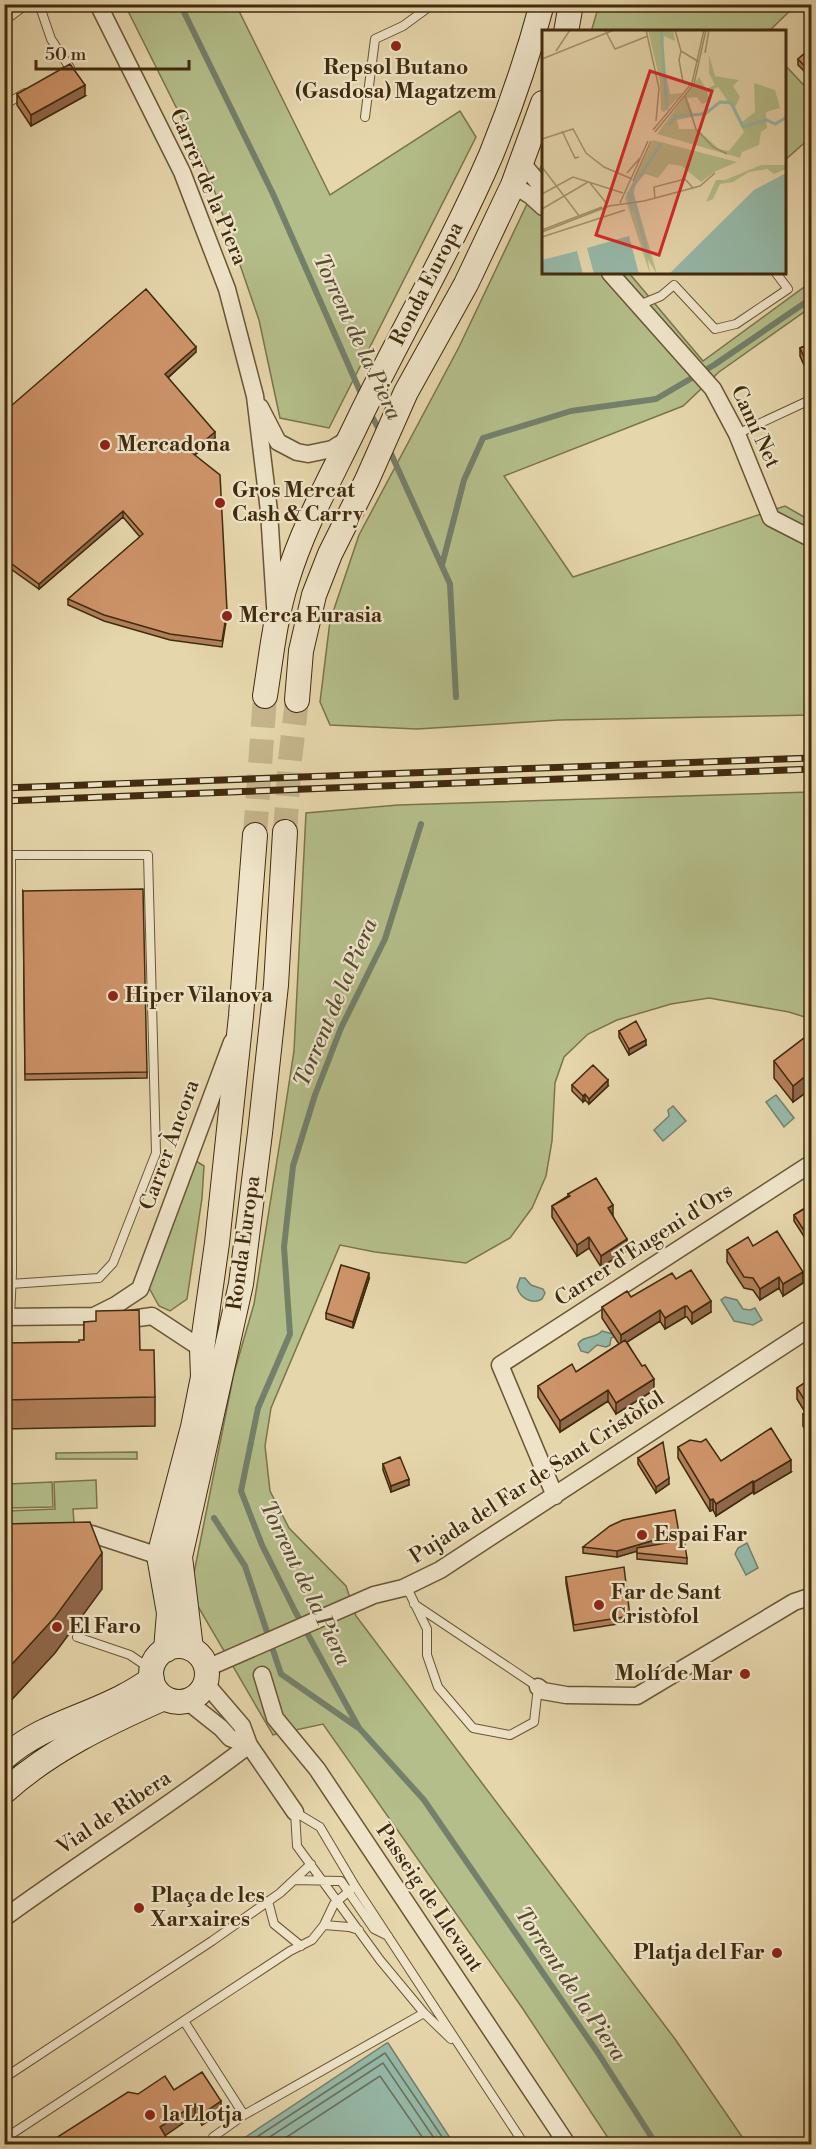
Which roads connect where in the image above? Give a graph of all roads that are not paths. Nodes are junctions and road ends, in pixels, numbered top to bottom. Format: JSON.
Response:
{"nodes":[{"id":1,"x":27,"y":4,"type":"edge"},
{"id":2,"x":39,"y":4,"type":"edge"},
{"id":3,"x":98,"y":4,"type":"edge"},
{"id":4,"x":433,"y":4,"type":"edge"},
{"id":5,"x":542,"y":4,"type":"edge"},
{"id":6,"x":571,"y":4,"type":"edge"},
{"id":7,"x":4,"y":21,"type":"edge"},
{"id":8,"x":566,"y":30,"type":"edge"},
{"id":9,"x":60,"y":74,"type":"edge"},
{"id":10,"x":30,"y":90,"type":"edge"},
{"id":11,"x":4,"y":105,"type":"edge"},
{"id":12,"x":542,"y":106,"type":"edge"},
{"id":13,"x":365,"y":117,"type":"dead end"},
{"id":14,"x":535,"y":193,"type":"edge"},
{"id":15,"x":611,"y":274,"type":"edge"},
{"id":16,"x":777,"y":274,"type":"edge"},
{"id":17,"x":638,"y":306,"type":"junction"},
{"id":18,"x":255,"y":396,"type":"junction"},
{"id":19,"x":812,"y":399,"type":"edge"},
{"id":20,"x":738,"y":434,"type":"junction"},
{"id":21,"x":350,"y":436,"type":"junction"},
{"id":22,"x":812,"y":539,"type":"edge"},
{"id":23,"x":276,"y":625,"type":"junction"},
{"id":24,"x":265,"y":696,"type":"tunnel mouth"},
{"id":25,"x":297,"y":700,"type":"tunnel mouth"},
{"id":26,"x":285,"y":832,"type":"tunnel mouth"},
{"id":27,"x":255,"y":835,"type":"tunnel mouth"},
{"id":28,"x":241,"y":1016,"type":"junction"},
{"id":29,"x":812,"y":1163,"type":"edge"},
{"id":30,"x":10,"y":1284,"type":"junction"},
{"id":31,"x":140,"y":1289,"type":"junction"},
{"id":32,"x":94,"y":1316,"type":"junction"},
{"id":33,"x":152,"y":1316,"type":"junction"},
{"id":34,"x":7,"y":1317,"type":"edge"},
{"id":35,"x":812,"y":1327,"type":"edge"},
{"id":36,"x":202,"y":1349,"type":"junction"},
{"id":37,"x":555,"y":1496,"type":"junction"},
{"id":38,"x":59,"y":1537,"type":"edge"},
{"id":39,"x":159,"y":1556,"type":"junction"},
{"id":40,"x":403,"y":1588,"type":"junction"},
{"id":41,"x":812,"y":1596,"type":"edge"},
{"id":42,"x":414,"y":1604,"type":"junction"},
{"id":43,"x":77,"y":1637,"type":"dead end"},
{"id":44,"x":191,"y":1649,"type":"junction"},
{"id":45,"x":166,"y":1650,"type":"junction"},
{"id":46,"x":262,"y":1675,"type":"dead end"},
{"id":47,"x":206,"y":1676,"type":"junction"},
{"id":48,"x":164,"y":1687,"type":"junction"},
{"id":49,"x":538,"y":1687,"type":"junction"},
{"id":50,"x":249,"y":1745,"type":"junction"},
{"id":51,"x":8,"y":1749,"type":"edge"},
{"id":52,"x":4,"y":1792,"type":"edge"},
{"id":53,"x":295,"y":1812,"type":"junction"},
{"id":54,"x":311,"y":1864,"type":"junction"},
{"id":55,"x":294,"y":1880,"type":"junction"},
{"id":56,"x":324,"y":1881,"type":"junction"},
{"id":57,"x":352,"y":1889,"type":"junction"},
{"id":58,"x":338,"y":1900,"type":"junction"},
{"id":59,"x":268,"y":1901,"type":"junction"},
{"id":60,"x":4,"y":1918,"type":"edge"},
{"id":61,"x":324,"y":1925,"type":"junction"},
{"id":62,"x":360,"y":1930,"type":"junction"},
{"id":63,"x":301,"y":1946,"type":"junction"},
{"id":64,"x":424,"y":2013,"type":"junction"},
{"id":65,"x":184,"y":2020,"type":"junction"},
{"id":66,"x":463,"y":2050,"type":"junction"},
{"id":67,"x":4,"y":2078,"type":"edge"},
{"id":68,"x":244,"y":2115,"type":"junction"},
{"id":69,"x":213,"y":2137,"type":"dead end"},
{"id":70,"x":4,"y":2139,"type":"edge"},
{"id":71,"x":524,"y":2145,"type":"edge"},
{"id":72,"x":567,"y":2145,"type":"edge"}],
"edges":[{"from":1,"to":7,"type":"lane"},
{"from":2,"to":9,"type":"lane"},
{"from":3,"to":18,"type":"street","name":"Carrer de la Piera"},
{"from":4,"to":13,"type":"lane"},
{"from":5,"to":21,"type":"street","name":"Ronda Europa"},
{"from":6,"to":8,"type":"street"},
{"from":10,"to":11,"type":"lane"},
{"from":12,"to":14,"type":"street","name":"Ronda Europa"},
{"from":14,"to":25,"type":"street","name":"Ronda Europa"},
{"from":15,"to":17,"type":"street","name":"Camí Net"},
{"from":16,"to":17,"type":"lane"},
{"from":17,"to":20,"type":"street","name":"Camí Net"},
{"from":18,"to":21,"type":"street","name":"Carrer de la Piera"},
{"from":18,"to":23,"type":"street","name":"Carrer de la Piera"},
{"from":19,"to":20,"type":"lane"},
{"from":20,"to":22,"type":"street","name":"Camí Net"},
{"from":21,"to":23,"type":"street","name":"Ronda Europa"},
{"from":23,"to":24,"type":"street","name":"Ronda Europa"},
{"from":26,"to":44,"type":"street","name":"Ronda Europa"},
{"from":27,"to":28,"type":"street","name":"Ronda Europa"},
{"from":28,"to":31,"type":"street","name":"Carrer Àncora"},
{"from":28,"to":36,"type":"street","name":"Ronda Europa"},
{"from":29,"to":37,"type":"street","name":"Carrer d'Eugeni d'Ors"},
{"from":30,"to":30,"type":"lane"},
{"from":30,"to":34,"type":"lane"},
{"from":31,"to":32,"type":"street"},
{"from":31,"to":33,"type":"street"},
{"from":32,"to":33,"type":"street"},
{"from":32,"to":34,"type":"street"},
{"from":33,"to":36,"type":"street"},
{"from":35,"to":37,"type":"street","name":"Pujada del Far de Sant Cristòfol"},
{"from":36,"to":39,"type":"street","name":"Ronda Europa"},
{"from":37,"to":40,"type":"street","name":"Pujada del Far de Sant Cristòfol"},
{"from":38,"to":39,"type":"street"},
{"from":39,"to":45,"type":"street","name":"Ronda Europa"},
{"from":40,"to":42,"type":"lane"},
{"from":40,"to":47,"type":"street","name":"Pujada del Far de Sant Cristòfol"},
{"from":41,"to":49,"type":"street"},
{"from":42,"to":49,"type":"lane"},
{"from":42,"to":49,"type":"lane"},
{"from":43,"to":48,"type":"lane"},
{"from":44,"to":45,"type":"street"},
{"from":44,"to":47,"type":"street"},
{"from":45,"to":48,"type":"street"},
{"from":46,"to":72,"type":"street","name":"Passeig de Llevant"},
{"from":47,"to":48,"type":"street"},
{"from":47,"to":50,"type":"street"},
{"from":48,"to":50,"type":"street"},
{"from":48,"to":51,"type":"street"},
{"from":48,"to":52,"type":"street"},
{"from":50,"to":53,"type":"street"},
{"from":50,"to":60,"type":"street","name":"Vial de Ribera"},
{"from":53,"to":54,"type":"lane"},
{"from":53,"to":57,"type":"lane"},
{"from":54,"to":55,"type":"lane"},
{"from":54,"to":56,"type":"lane"},
{"from":55,"to":56,"type":"lane"},
{"from":55,"to":59,"type":"lane"},
{"from":56,"to":57,"type":"lane"},
{"from":56,"to":58,"type":"lane"},
{"from":57,"to":58,"type":"lane"},
{"from":57,"to":66,"type":"lane"},
{"from":58,"to":61,"type":"lane"},
{"from":58,"to":62,"type":"lane"},
{"from":59,"to":63,"type":"lane"},
{"from":59,"to":67,"type":"lane"},
{"from":61,"to":62,"type":"lane"},
{"from":61,"to":63,"type":"lane"},
{"from":62,"to":64,"type":"lane"},
{"from":63,"to":65,"type":"lane"},
{"from":64,"to":66,"type":"lane"},
{"from":64,"to":68,"type":"lane"},
{"from":65,"to":68,"type":"lane"},
{"from":65,"to":70,"type":"lane"},
{"from":66,"to":71,"type":"lane"},
{"from":68,"to":69,"type":"lane"}]}
